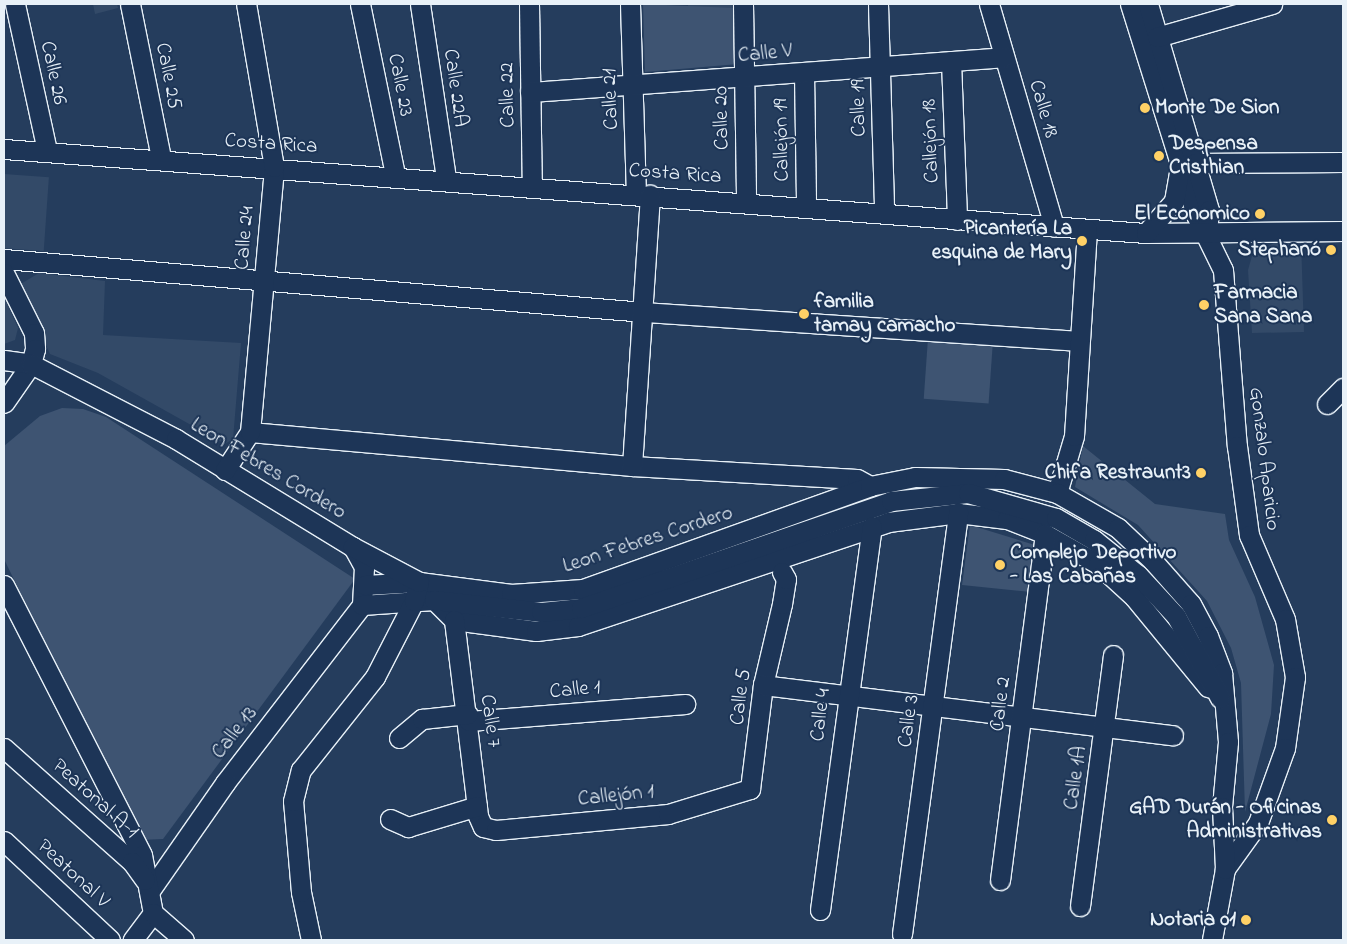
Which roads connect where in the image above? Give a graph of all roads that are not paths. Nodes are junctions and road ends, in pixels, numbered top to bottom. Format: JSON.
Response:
{"nodes":[{"id":1,"x":15,"y":4,"type":"edge"},
{"id":2,"x":130,"y":4,"type":"edge"},
{"id":3,"x":246,"y":4,"type":"edge"},
{"id":4,"x":360,"y":4,"type":"edge"},
{"id":5,"x":420,"y":4,"type":"edge"},
{"id":6,"x":425,"y":4,"type":"edge"},
{"id":7,"x":529,"y":4,"type":"edge"},
{"id":8,"x":630,"y":4,"type":"edge"},
{"id":9,"x":743,"y":4,"type":"edge"},
{"id":10,"x":878,"y":4,"type":"edge"},
{"id":11,"x":990,"y":4,"type":"edge"},
{"id":12,"x":1130,"y":4,"type":"edge"},
{"id":13,"x":1148,"y":4,"type":"edge"},
{"id":14,"x":1272,"y":4,"type":"edge"},
{"id":15,"x":1157,"y":37,"type":"junction"},
{"id":16,"x":1004,"y":56,"type":"junction"},
{"id":17,"x":951,"y":61,"type":"junction"},
{"id":18,"x":880,"y":67,"type":"junction"},
{"id":19,"x":804,"y":73,"type":"junction"},
{"id":20,"x":744,"y":78,"type":"junction"},
{"id":21,"x":633,"y":88,"type":"junction"},
{"id":22,"x":530,"y":92,"type":"junction"},
{"id":23,"x":4,"y":149,"type":"edge"},
{"id":24,"x":47,"y":151,"type":"junction"},
{"id":25,"x":161,"y":158,"type":"junction"},
{"id":26,"x":1186,"y":161,"type":"junction"},
{"id":27,"x":1343,"y":162,"type":"edge"},
{"id":28,"x":274,"y":167,"type":"junction"},
{"id":29,"x":395,"y":175,"type":"junction"},
{"id":30,"x":446,"y":178,"type":"junction"},
{"id":31,"x":532,"y":186,"type":"junction"},
{"id":32,"x":643,"y":194,"type":"junction"},
{"id":33,"x":746,"y":202,"type":"junction"},
{"id":34,"x":806,"y":206,"type":"junction"},
{"id":35,"x":884,"y":211,"type":"junction"},
{"id":36,"x":957,"y":220,"type":"junction"},
{"id":37,"x":1054,"y":227,"type":"junction"},
{"id":38,"x":1088,"y":229,"type":"junction"},
{"id":39,"x":1343,"y":231,"type":"edge"},
{"id":40,"x":1146,"y":233,"type":"junction"},
{"id":41,"x":1207,"y":233,"type":"junction"},
{"id":42,"x":4,"y":259,"type":"edge"},
{"id":43,"x":4,"y":273,"type":"edge"},
{"id":44,"x":264,"y":281,"type":"junction"},
{"id":45,"x":644,"y":312,"type":"junction"},
{"id":46,"x":1078,"y":341,"type":"junction"},
{"id":47,"x":4,"y":360,"type":"edge"},
{"id":48,"x":31,"y":364,"type":"junction"},
{"id":49,"x":1343,"y":388,"type":"edge"},
{"id":50,"x":4,"y":403,"type":"edge"},
{"id":51,"x":1327,"y":404,"type":"dead end"},
{"id":52,"x":250,"y":432,"type":"junction"},
{"id":53,"x":632,"y":466,"type":"junction"},
{"id":54,"x":225,"y":470,"type":"junction"},
{"id":55,"x":870,"y":486,"type":"junction"},
{"id":56,"x":1057,"y":493,"type":"junction"},
{"id":57,"x":958,"y":513,"type":"junction"},
{"id":58,"x":779,"y":519,"type":"junction"},
{"id":59,"x":872,"y":528,"type":"junction"},
{"id":60,"x":1045,"y":534,"type":"junction"},
{"id":61,"x":353,"y":547,"type":"junction"},
{"id":62,"x":784,"y":556,"type":"junction"},
{"id":63,"x":419,"y":582,"type":"junction"},
{"id":64,"x":4,"y":585,"type":"edge"},
{"id":65,"x":365,"y":585,"type":"junction"},
{"id":66,"x":434,"y":600,"type":"junction"},
{"id":67,"x":414,"y":602,"type":"junction"},
{"id":68,"x":362,"y":605,"type":"junction"},
{"id":69,"x":454,"y":620,"type":"junction"},
{"id":70,"x":1198,"y":636,"type":"junction"},
{"id":71,"x":1113,"y":655,"type":"dead end"},
{"id":72,"x":763,"y":685,"type":"junction"},
{"id":73,"x":846,"y":697,"type":"junction"},
{"id":74,"x":1222,"y":703,"type":"junction"},
{"id":75,"x":685,"y":704,"type":"dead end"},
{"id":76,"x":934,"y":707,"type":"junction"},
{"id":77,"x":468,"y":718,"type":"junction"},
{"id":78,"x":1023,"y":718,"type":"junction"},
{"id":79,"x":1106,"y":727,"type":"junction"},
{"id":80,"x":1173,"y":735,"type":"dead end"},
{"id":81,"x":399,"y":738,"type":"dead end"},
{"id":82,"x":4,"y":748,"type":"edge"},
{"id":83,"x":750,"y":789,"type":"joint"},
{"id":84,"x":477,"y":806,"type":"junction"},
{"id":85,"x":390,"y":818,"type":"dead end"},
{"id":86,"x":483,"y":827,"type":"joint"},
{"id":87,"x":4,"y":841,"type":"edge"},
{"id":88,"x":1225,"y":869,"type":"junction"},
{"id":89,"x":1000,"y":880,"type":"dead end"},
{"id":90,"x":151,"y":889,"type":"junction"},
{"id":91,"x":1080,"y":906,"type":"dead end"},
{"id":92,"x":820,"y":910,"type":"dead end"},
{"id":93,"x":153,"y":913,"type":"junction"},
{"id":94,"x":902,"y":934,"type":"dead end"},
{"id":95,"x":112,"y":940,"type":"edge"},
{"id":96,"x":133,"y":940,"type":"edge"},
{"id":97,"x":184,"y":940,"type":"edge"},
{"id":98,"x":311,"y":940,"type":"edge"},
{"id":99,"x":1212,"y":940,"type":"edge"}],
"edges":[{"from":1,"to":24,"type":"street","name":"Calle 26"},
{"from":2,"to":25,"type":"street","name":"Calle 25"},
{"from":3,"to":28,"type":"street","name":"Calle 24"},
{"from":4,"to":29,"type":"street","name":"Calle 23"},
{"from":5,"to":6,"type":"street"},
{"from":5,"to":30,"type":"street","name":"Calle 22A"},
{"from":7,"to":22,"type":"street","name":"Calle 22"},
{"from":8,"to":21,"type":"street","name":"Calle 21"},
{"from":9,"to":20,"type":"street","name":"Calle 20"},
{"from":10,"to":18,"type":"street","name":"Calle 19"},
{"from":11,"to":16,"type":"street","name":"Calle 18"},
{"from":12,"to":26,"type":"street"},
{"from":13,"to":15,"type":"street"},
{"from":14,"to":15,"type":"street"},
{"from":15,"to":26,"type":"street"},
{"from":16,"to":17,"type":"street","name":"Calle V"},
{"from":16,"to":37,"type":"street","name":"Calle 18"},
{"from":17,"to":18,"type":"street","name":"Calle V"},
{"from":17,"to":36,"type":"street","name":"Callejón 18"},
{"from":18,"to":19,"type":"street","name":"Calle V"},
{"from":18,"to":35,"type":"street","name":"Calle 19"},
{"from":19,"to":20,"type":"street","name":"Calle V"},
{"from":19,"to":34,"type":"street","name":"Callejón 19"},
{"from":20,"to":21,"type":"street","name":"Calle V"},
{"from":20,"to":33,"type":"street","name":"Calle 20"},
{"from":21,"to":22,"type":"street","name":"Calle V"},
{"from":21,"to":32,"type":"street","name":"Calle 21"},
{"from":22,"to":31,"type":"street","name":"Calle 22"},
{"from":23,"to":24,"type":"street","name":"Costa Rica"},
{"from":24,"to":25,"type":"street","name":"Costa Rica"},
{"from":25,"to":28,"type":"street","name":"Costa Rica"},
{"from":26,"to":27,"type":"street"},
{"from":26,"to":40,"type":"street"},
{"from":26,"to":41,"type":"street"},
{"from":28,"to":29,"type":"street","name":"Costa Rica"},
{"from":28,"to":44,"type":"street","name":"Calle 24"},
{"from":29,"to":30,"type":"street","name":"Costa Rica"},
{"from":30,"to":31,"type":"street","name":"Costa Rica"},
{"from":31,"to":32,"type":"street","name":"Costa Rica"},
{"from":32,"to":33,"type":"street","name":"Costa Rica"},
{"from":32,"to":45,"type":"street","name":"Calle 21"},
{"from":33,"to":34,"type":"street","name":"Costa Rica"},
{"from":34,"to":35,"type":"street","name":"Costa Rica"},
{"from":35,"to":36,"type":"street","name":"Costa Rica"},
{"from":36,"to":37,"type":"street","name":"Costa Rica"},
{"from":37,"to":38,"type":"street","name":"Costa Rica"},
{"from":38,"to":40,"type":"street","name":"Costa Rica"},
{"from":38,"to":46,"type":"street"},
{"from":39,"to":41,"type":"street","name":"Costa Rica"},
{"from":40,"to":41,"type":"street","name":"Costa Rica"},
{"from":41,"to":88,"type":"street","name":"Gonzalo Aparicio"},
{"from":42,"to":44,"type":"street"},
{"from":43,"to":48,"type":"street"},
{"from":44,"to":45,"type":"street"},
{"from":44,"to":52,"type":"street","name":"Calle 24"},
{"from":45,"to":46,"type":"street"},
{"from":45,"to":53,"type":"street","name":"Calle 21"},
{"from":46,"to":56,"type":"street"},
{"from":47,"to":48,"type":"street","name":"Leon Febres Cordero"},
{"from":48,"to":50,"type":"street"},
{"from":48,"to":54,"type":"street","name":"Leon Febres Cordero"},
{"from":49,"to":51,"type":"street"},
{"from":52,"to":53,"type":"street"},
{"from":52,"to":54,"type":"street","name":"Calle 24"},
{"from":53,"to":55,"type":"street"},
{"from":54,"to":61,"type":"street","name":"Leon Febres Cordero"},
{"from":55,"to":56,"type":"street","name":"Leon Febres Cordero"},
{"from":55,"to":58,"type":"street","name":"Leon Febres Cordero"},
{"from":56,"to":70,"type":"street","name":"Leon Febres Cordero"},
{"from":57,"to":59,"type":"street"},
{"from":57,"to":60,"type":"street"},
{"from":57,"to":76,"type":"street","name":"Calle 3"},
{"from":58,"to":62,"type":"street","name":"Calle 5"},
{"from":58,"to":63,"type":"street","name":"Leon Febres Cordero"},
{"from":59,"to":62,"type":"street"},
{"from":59,"to":73,"type":"street","name":"Calle 4"},
{"from":60,"to":74,"type":"street"},
{"from":60,"to":78,"type":"street","name":"Calle 2"},
{"from":61,"to":63,"type":"street"},
{"from":61,"to":65,"type":"street","name":"Leon Febres Cordero"},
{"from":62,"to":66,"type":"street","name":"Leon Febres Cordero"},
{"from":62,"to":69,"type":"street"},
{"from":62,"to":70,"type":"street","name":"Leon Febres Cordero"},
{"from":62,"to":72,"type":"street","name":"Calle 5"},
{"from":63,"to":65,"type":"street","name":"Leon Febres Cordero"},
{"from":63,"to":67,"type":"street"},
{"from":64,"to":90,"type":"street"},
{"from":65,"to":68,"type":"street","name":"Calle 13"},
{"from":66,"to":67,"type":"street","name":"Leon Febres Cordero"},
{"from":66,"to":69,"type":"street"},
{"from":67,"to":68,"type":"street","name":"Leon Febres Cordero"},
{"from":67,"to":98,"type":"street"},
{"from":68,"to":90,"type":"street","name":"Calle 13"},
{"from":69,"to":77,"type":"street","name":"Calle 7"},
{"from":70,"to":74,"type":"street","name":"Leon Febres Cordero"},
{"from":71,"to":79,"type":"street","name":"Calle 1A"},
{"from":72,"to":73,"type":"street"},
{"from":72,"to":83,"type":"street","name":"Calle 5"},
{"from":73,"to":76,"type":"street"},
{"from":73,"to":92,"type":"street","name":"Calle 4"},
{"from":74,"to":88,"type":"street","name":"Leon Febres Cordero"},
{"from":75,"to":77,"type":"street","name":"Calle 1"},
{"from":76,"to":78,"type":"street"},
{"from":76,"to":94,"type":"street","name":"Calle 3"},
{"from":77,"to":81,"type":"street","name":"Calle 1"},
{"from":77,"to":84,"type":"street","name":"Calle 7"},
{"from":78,"to":79,"type":"street"},
{"from":78,"to":89,"type":"street","name":"Calle 2"},
{"from":79,"to":80,"type":"street"},
{"from":79,"to":91,"type":"street","name":"Calle 1A"},
{"from":82,"to":90,"type":"street","name":"Peatonal A-1"},
{"from":83,"to":86,"type":"street","name":"Callejón 1"},
{"from":84,"to":85,"type":"street"},
{"from":84,"to":86,"type":"street","name":"Calle 7"},
{"from":87,"to":95,"type":"street","name":"Peatonal V"},
{"from":88,"to":99,"type":"street","name":"Gonzalo Aparicio"},
{"from":90,"to":93,"type":"street"},
{"from":93,"to":95,"type":"street"},
{"from":93,"to":96,"type":"street"},
{"from":93,"to":97,"type":"street"}]}
